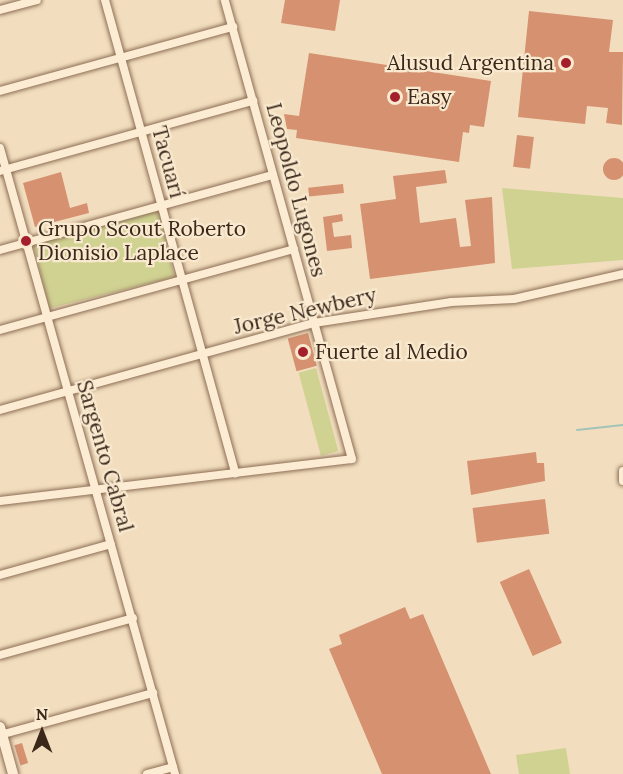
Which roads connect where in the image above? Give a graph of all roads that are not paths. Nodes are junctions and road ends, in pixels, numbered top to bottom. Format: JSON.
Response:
{"nodes":[{"id":1,"x":37,"y":0,"type":"edge"},
{"id":2,"x":105,"y":0,"type":"edge"},
{"id":3,"x":225,"y":0,"type":"edge"},
{"id":4,"x":0,"y":10,"type":"edge"},
{"id":5,"x":233,"y":27,"type":"junction"},
{"id":6,"x":121,"y":57,"type":"junction"},
{"id":7,"x":0,"y":91,"type":"edge"},
{"id":8,"x":253,"y":101,"type":"junction"},
{"id":9,"x":141,"y":132,"type":"junction"},
{"id":10,"x":0,"y":148,"type":"edge"},
{"id":11,"x":3,"y":170,"type":"edge"},
{"id":12,"x":273,"y":175,"type":"junction"},
{"id":13,"x":161,"y":205,"type":"junction"},
{"id":14,"x":26,"y":242,"type":"junction"},
{"id":15,"x":294,"y":249,"type":"junction"},
{"id":16,"x":0,"y":250,"type":"edge"},
{"id":17,"x":623,"y":274,"type":"edge"},
{"id":18,"x":182,"y":280,"type":"junction"},
{"id":19,"x":47,"y":317,"type":"junction"},
{"id":20,"x":314,"y":323,"type":"junction"},
{"id":21,"x":0,"y":330,"type":"edge"},
{"id":22,"x":202,"y":354,"type":"junction"},
{"id":23,"x":68,"y":391,"type":"junction"},
{"id":24,"x":0,"y":410,"type":"edge"},
{"id":25,"x":623,"y":471,"type":"edge"},
{"id":26,"x":235,"y":473,"type":"junction"},
{"id":27,"x":623,"y":481,"type":"edge"},
{"id":28,"x":96,"y":490,"type":"junction"},
{"id":29,"x":0,"y":501,"type":"edge"},
{"id":30,"x":111,"y":544,"type":"junction"},
{"id":31,"x":0,"y":575,"type":"edge"},
{"id":32,"x":133,"y":618,"type":"junction"},
{"id":33,"x":0,"y":655,"type":"edge"},
{"id":34,"x":153,"y":693,"type":"junction"},
{"id":35,"x":1,"y":732,"type":"edge"},
{"id":36,"x":174,"y":771,"type":"edge"},
{"id":37,"x":14,"y":774,"type":"edge"},
{"id":38,"x":147,"y":774,"type":"edge"}],
"edges":[{"from":1,"to":4,"type":"street"},
{"from":2,"to":6,"type":"street","name":"Tacuarí"},
{"from":3,"to":5,"type":"street","name":"Leopoldo Lugones"},
{"from":5,"to":6,"type":"street"},
{"from":5,"to":8,"type":"street","name":"Leopoldo Lugones"},
{"from":6,"to":7,"type":"street"},
{"from":6,"to":9,"type":"street","name":"Tacuarí"},
{"from":8,"to":9,"type":"street"},
{"from":8,"to":12,"type":"street","name":"Leopoldo Lugones"},
{"from":9,"to":11,"type":"street"},
{"from":9,"to":13,"type":"street","name":"Tacuarí"},
{"from":10,"to":11,"type":"street","name":"Sargento Cabral"},
{"from":11,"to":14,"type":"street","name":"Sargento Cabral"},
{"from":12,"to":13,"type":"street"},
{"from":12,"to":15,"type":"street","name":"Leopoldo Lugones"},
{"from":13,"to":14,"type":"street"},
{"from":13,"to":18,"type":"street","name":"Tacuarí"},
{"from":14,"to":16,"type":"street"},
{"from":14,"to":19,"type":"street","name":"Sargento Cabral"},
{"from":15,"to":18,"type":"street"},
{"from":15,"to":20,"type":"street","name":"Leopoldo Lugones"},
{"from":17,"to":20,"type":"street","name":"Jorge Newbery"},
{"from":18,"to":19,"type":"street"},
{"from":18,"to":22,"type":"street","name":"Tacuarí"},
{"from":19,"to":21,"type":"street"},
{"from":19,"to":23,"type":"street","name":"Sargento Cabral"},
{"from":20,"to":22,"type":"street","name":"Jorge Newbery"},
{"from":20,"to":26,"type":"street","name":"Leopoldo Lugones"},
{"from":22,"to":23,"type":"street","name":"Jorge Newbery"},
{"from":22,"to":26,"type":"street","name":"Tacuarí"},
{"from":23,"to":24,"type":"street","name":"Jorge Newbery"},
{"from":23,"to":28,"type":"street","name":"Sargento Cabral"},
{"from":25,"to":27,"type":"street"},
{"from":26,"to":28,"type":"street"},
{"from":28,"to":29,"type":"street"},
{"from":28,"to":30,"type":"street","name":"Sargento Cabral"},
{"from":30,"to":31,"type":"street"},
{"from":30,"to":32,"type":"street","name":"Sargento Cabral"},
{"from":32,"to":33,"type":"street"},
{"from":32,"to":34,"type":"street","name":"Sargento Cabral"},
{"from":34,"to":35,"type":"street"},
{"from":34,"to":36,"type":"street","name":"Sargento Cabral"},
{"from":35,"to":37,"type":"street"},
{"from":36,"to":38,"type":"street"}]}
